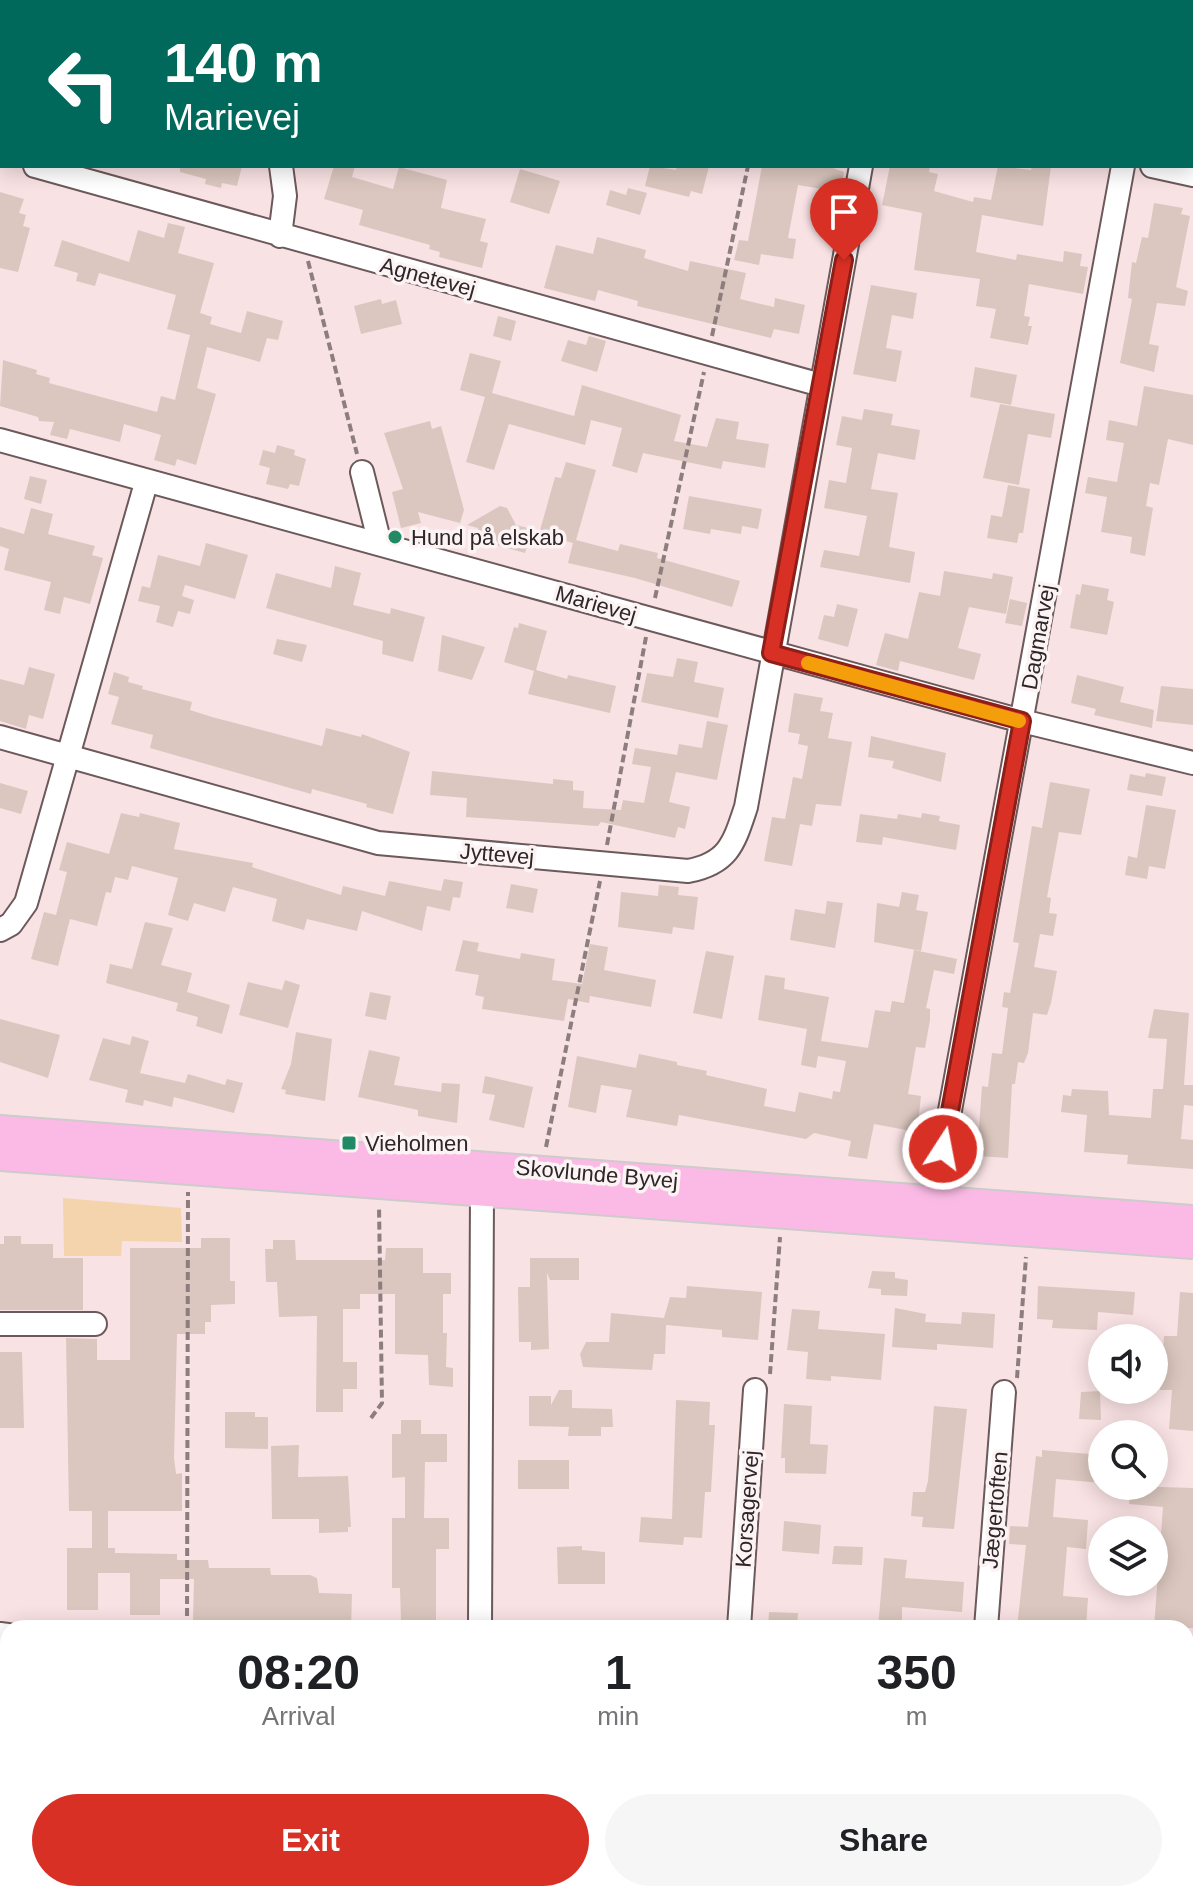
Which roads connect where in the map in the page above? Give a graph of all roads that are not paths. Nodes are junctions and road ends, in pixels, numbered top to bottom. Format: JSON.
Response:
{"nodes":[{"id":1,"x":42,"y":168,"type":"edge"},
{"id":2,"x":281,"y":168,"type":"edge"},
{"id":3,"x":861,"y":168,"type":"edge"},
{"id":4,"x":1123,"y":168,"type":"edge"},
{"id":5,"x":1161,"y":168,"type":"edge"},
{"id":6,"x":1193,"y":175,"type":"edge"},
{"id":7,"x":280,"y":236,"type":"junction"},
{"id":8,"x":821,"y":385,"type":"junction"},
{"id":9,"x":0,"y":440,"type":"edge"},
{"id":10,"x":362,"y":472,"type":"road end"},
{"id":11,"x":146,"y":483,"type":"junction"},
{"id":12,"x":380,"y":544,"type":"junction"},
{"id":13,"x":771,"y":653,"type":"junction"},
{"id":14,"x":1022,"y":721,"type":"junction"},
{"id":15,"x":0,"y":737,"type":"edge"},
{"id":16,"x":68,"y":756,"type":"junction"},
{"id":17,"x":1193,"y":763,"type":"edge"},
{"id":18,"x":0,"y":930,"type":"edge"},
{"id":19,"x":0,"y":1130,"type":"edge"},
{"id":20,"x":0,"y":1156,"type":"edge"},
{"id":21,"x":482,"y":1193,"type":"junction"},
{"id":22,"x":933,"y":1203,"type":"junction"},
{"id":23,"x":1193,"y":1220,"type":"edge"},
{"id":24,"x":1193,"y":1244,"type":"edge"},
{"id":25,"x":0,"y":1324,"type":"edge"},
{"id":26,"x":95,"y":1324,"type":"dead end"},
{"id":27,"x":755,"y":1390,"type":"road end"},
{"id":28,"x":1004,"y":1392,"type":"road end"},
{"id":29,"x":480,"y":1620,"type":"edge"},
{"id":30,"x":740,"y":1620,"type":"edge"},
{"id":31,"x":987,"y":1620,"type":"edge"}],
"edges":[{"from":1,"to":7,"type":"street","name":"Agnetevej"},
{"from":2,"to":7,"type":"street"},
{"from":3,"to":8,"type":"street","name":"Jyttevej"},
{"from":4,"to":14,"type":"street","name":"Dagmarvej"},
{"from":5,"to":6,"type":"street"},
{"from":7,"to":8,"type":"street","name":"Agnetevej"},
{"from":8,"to":13,"type":"street","name":"Jyttevej"},
{"from":9,"to":11,"type":"street","name":"Marievej"},
{"from":10,"to":12,"type":"street"},
{"from":11,"to":12,"type":"street","name":"Marievej"},
{"from":11,"to":16,"type":"street"},
{"from":12,"to":13,"type":"street","name":"Marievej"},
{"from":13,"to":14,"type":"street","name":"Marievej"},
{"from":13,"to":16,"type":"street","name":"Jyttevej"},
{"from":14,"to":17,"type":"street","name":"Marievej"},
{"from":14,"to":22,"type":"street","name":"Dagmarvej"},
{"from":15,"to":16,"type":"street","name":"Jyttevej"},
{"from":16,"to":18,"type":"street"},
{"from":19,"to":22,"type":"main road","name":"Skovlunde Byvej"},
{"from":20,"to":21,"type":"main road","name":"Skovlunde Byvej"},
{"from":21,"to":24,"type":"main road","name":"Skovlunde Byvej"},
{"from":21,"to":29,"type":"street"},
{"from":22,"to":23,"type":"main road","name":"Skovlunde Byvej"},
{"from":25,"to":26,"type":"street"},
{"from":27,"to":30,"type":"street","name":"Korsagervej"},
{"from":28,"to":31,"type":"street","name":"Jægertoften"}]}
